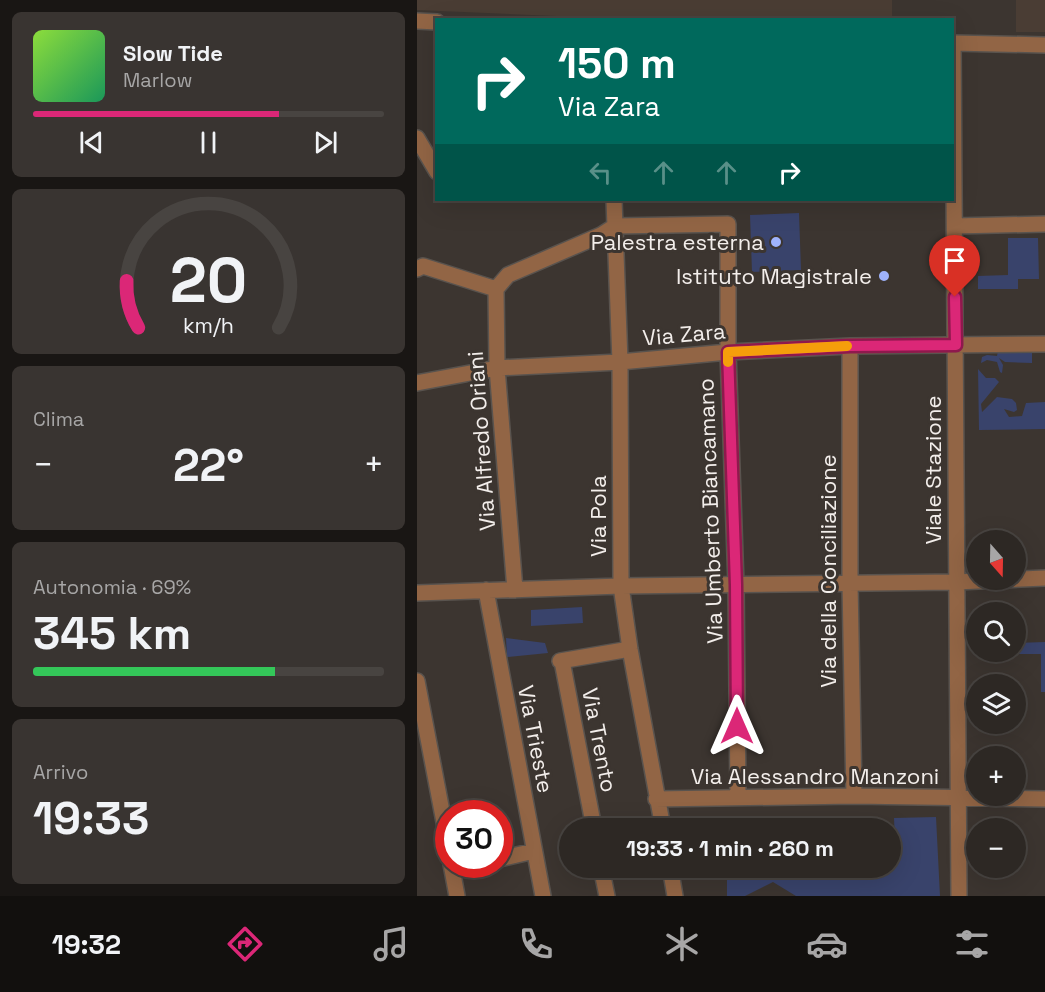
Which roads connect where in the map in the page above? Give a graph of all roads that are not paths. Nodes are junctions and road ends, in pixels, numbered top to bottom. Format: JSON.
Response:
{"nodes":[{"id":1,"x":417,"y":21,"type":"edge"},
{"id":2,"x":435,"y":22,"type":"edge"},
{"id":3,"x":954,"y":43,"type":"edge"},
{"id":4,"x":1045,"y":45,"type":"edge"},
{"id":5,"x":417,"y":138,"type":"edge"},
{"id":6,"x":954,"y":166,"type":"edge"},
{"id":7,"x":435,"y":169,"type":"edge"},
{"id":8,"x":614,"y":201,"type":"edge"},
{"id":9,"x":1045,"y":224,"type":"edge"},
{"id":10,"x":615,"y":226,"type":"junction"},
{"id":11,"x":955,"y":226,"type":"junction"},
{"id":12,"x":417,"y":269,"type":"edge"},
{"id":13,"x":496,"y":289,"type":"junction"},
{"id":14,"x":1045,"y":344,"type":"edge"},
{"id":15,"x":956,"y":345,"type":"junction"},
{"id":16,"x":850,"y":346,"type":"junction"},
{"id":17,"x":728,"y":352,"type":"junction"},
{"id":18,"x":620,"y":362,"type":"junction"},
{"id":19,"x":497,"y":368,"type":"junction"},
{"id":20,"x":417,"y":383,"type":"edge"},
{"id":21,"x":1045,"y":578,"type":"edge"},
{"id":22,"x":955,"y":582,"type":"junction"},
{"id":23,"x":850,"y":583,"type":"junction"},
{"id":24,"x":736,"y":585,"type":"junction"},
{"id":25,"x":621,"y":586,"type":"junction"},
{"id":26,"x":486,"y":590,"type":"junction"},
{"id":27,"x":515,"y":590,"type":"junction"},
{"id":28,"x":417,"y":594,"type":"edge"},
{"id":29,"x":630,"y":649,"type":"junction"},
{"id":30,"x":417,"y":681,"type":"edge"},
{"id":31,"x":423,"y":740,"type":"edge"},
{"id":32,"x":854,"y":796,"type":"junction"},
{"id":33,"x":738,"y":797,"type":"junction"},
{"id":34,"x":957,"y":798,"type":"junction"},
{"id":35,"x":1045,"y":799,"type":"edge"},
{"id":36,"x":437,"y":800,"type":"edge"},
{"id":37,"x":657,"y":800,"type":"junction"},
{"id":38,"x":592,"y":818,"type":"edge"},
{"id":39,"x":661,"y":818,"type":"edge"},
{"id":40,"x":534,"y":851,"type":"junction"},
{"id":41,"x":513,"y":856,"type":"edge"},
{"id":42,"x":454,"y":878,"type":"edge"},
{"id":43,"x":603,"y":878,"type":"edge"},
{"id":44,"x":672,"y":878,"type":"edge"},
{"id":45,"x":457,"y":896,"type":"edge"},
{"id":46,"x":543,"y":896,"type":"edge"},
{"id":47,"x":607,"y":896,"type":"edge"},
{"id":48,"x":675,"y":896,"type":"edge"},
{"id":49,"x":959,"y":896,"type":"edge"}],
"edges":[{"from":1,"to":2,"type":"street"},
{"from":3,"to":4,"type":"street"},
{"from":5,"to":7,"type":"street"},
{"from":6,"to":11,"type":"street","name":"Viale Stazione"},
{"from":8,"to":10,"type":"street","name":"Via Pola"},
{"from":9,"to":11,"type":"street"},
{"from":10,"to":13,"type":"street"},
{"from":10,"to":17,"type":"street","name":"Via Umberto Biancamano"},
{"from":10,"to":18,"type":"street","name":"Via Pola"},
{"from":11,"to":15,"type":"street","name":"Viale Stazione"},
{"from":12,"to":13,"type":"street"},
{"from":13,"to":19,"type":"street","name":"Via Alfredo Oriani"},
{"from":14,"to":15,"type":"street","name":"Via Zara"},
{"from":15,"to":16,"type":"street","name":"Via Zara"},
{"from":15,"to":22,"type":"street","name":"Viale Stazione"},
{"from":16,"to":17,"type":"street","name":"Via Zara"},
{"from":16,"to":23,"type":"street","name":"Via della Conciliazione"},
{"from":17,"to":18,"type":"street","name":"Via Zara"},
{"from":17,"to":24,"type":"street","name":"Via Umberto Biancamano"},
{"from":18,"to":19,"type":"street","name":"Via Zara"},
{"from":18,"to":25,"type":"street","name":"Via Pola"},
{"from":19,"to":20,"type":"street","name":"Via Zara"},
{"from":19,"to":27,"type":"street","name":"Via Alfredo Oriani"},
{"from":21,"to":22,"type":"street"},
{"from":22,"to":23,"type":"street"},
{"from":22,"to":34,"type":"street","name":"Viale Stazione"},
{"from":23,"to":24,"type":"street"},
{"from":23,"to":32,"type":"street","name":"Via della Conciliazione"},
{"from":24,"to":25,"type":"street"},
{"from":24,"to":33,"type":"street","name":"Via Umberto Biancamano"},
{"from":25,"to":27,"type":"street"},
{"from":25,"to":29,"type":"street","name":"Via Pola"},
{"from":26,"to":27,"type":"street"},
{"from":26,"to":28,"type":"street"},
{"from":26,"to":40,"type":"street","name":"Via Trieste"},
{"from":29,"to":37,"type":"street","name":"Via Pola"},
{"from":29,"to":38,"type":"street","name":"Via Trento"},
{"from":30,"to":31,"type":"street"},
{"from":31,"to":36,"type":"street"},
{"from":32,"to":33,"type":"street","name":"Via Alessandro Manzoni"},
{"from":32,"to":34,"type":"street","name":"Via Alessandro Manzoni"},
{"from":33,"to":37,"type":"street","name":"Via Alessandro Manzoni"},
{"from":34,"to":35,"type":"street","name":"Via Alessandro Manzoni"},
{"from":34,"to":49,"type":"street","name":"Viale Stazione"},
{"from":37,"to":39,"type":"street","name":"Via Pola"},
{"from":40,"to":41,"type":"street"},
{"from":40,"to":46,"type":"street","name":"Via Trieste"},
{"from":42,"to":45,"type":"street"},
{"from":43,"to":47,"type":"street"},
{"from":44,"to":48,"type":"street"}]}
